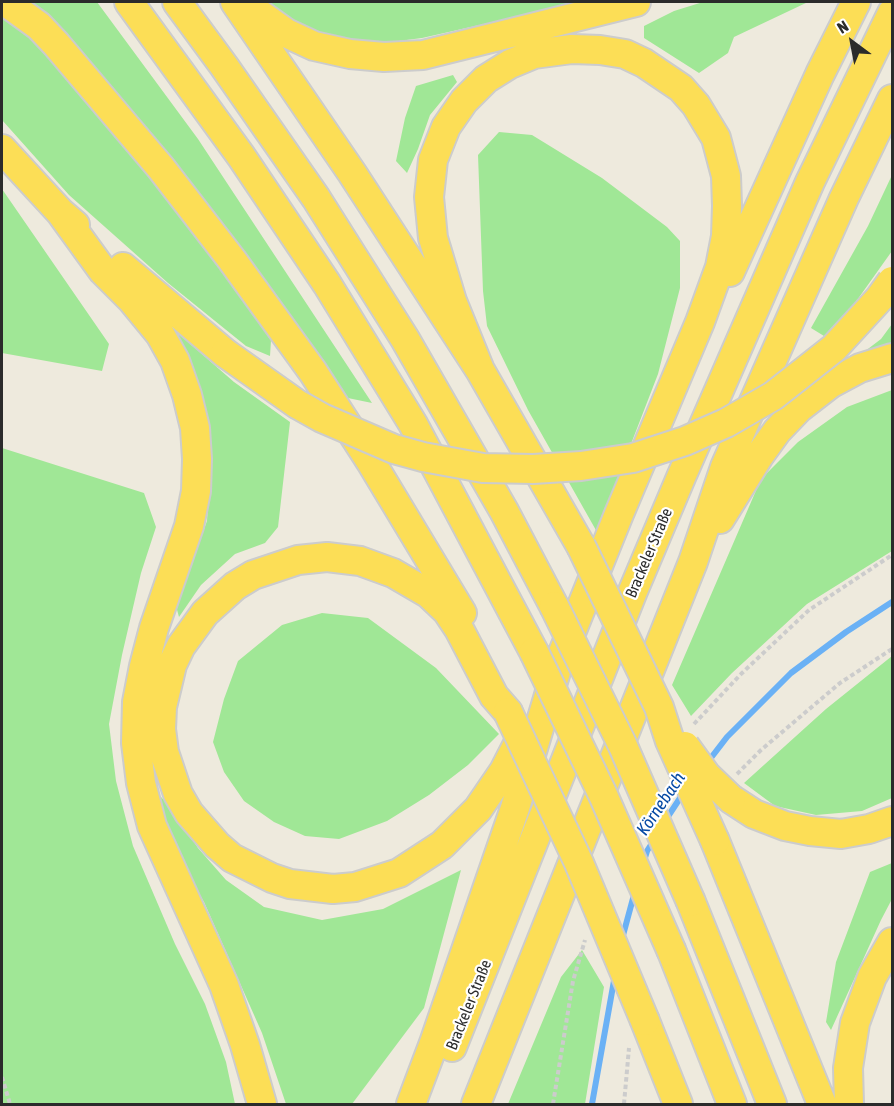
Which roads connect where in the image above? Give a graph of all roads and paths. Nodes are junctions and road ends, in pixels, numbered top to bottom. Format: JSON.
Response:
{"nodes":[{"id":1,"x":6,"y":2,"type":"edge"},
{"id":2,"x":129,"y":2,"type":"edge"},
{"id":3,"x":177,"y":2,"type":"edge"},
{"id":4,"x":235,"y":2,"type":"edge"},
{"id":5,"x":249,"y":2,"type":"edge"},
{"id":6,"x":636,"y":2,"type":"edge"},
{"id":7,"x":856,"y":2,"type":"edge"},
{"id":8,"x":892,"y":13,"type":"edge"},
{"id":9,"x":892,"y":99,"type":"edge"},
{"id":10,"x":2,"y":149,"type":"edge"},
{"id":11,"x":61,"y":213,"type":"junction"},
{"id":12,"x":892,"y":281,"type":"edge"},
{"id":13,"x":700,"y":322,"type":"junction"},
{"id":14,"x":892,"y":358,"type":"edge"},
{"id":15,"x":480,"y":370,"type":"junction"},
{"id":16,"x":693,"y":562,"type":"junction"},
{"id":17,"x":546,"y":659,"type":"junction"},
{"id":18,"x":659,"y":707,"type":"junction"},
{"id":19,"x":508,"y":712,"type":"junction"},
{"id":20,"x":892,"y":821,"type":"edge"},
{"id":21,"x":892,"y":942,"type":"edge"},
{"id":22,"x":2,"y":1077,"type":"edge"},
{"id":23,"x":849,"y":1097,"type":"edge"},
{"id":24,"x":10,"y":1104,"type":"edge"},
{"id":25,"x":262,"y":1104,"type":"edge"},
{"id":26,"x":411,"y":1104,"type":"edge"},
{"id":27,"x":430,"y":1104,"type":"edge"},
{"id":28,"x":476,"y":1104,"type":"edge"},
{"id":29,"x":678,"y":1104,"type":"edge"},
{"id":30,"x":732,"y":1104,"type":"edge"},
{"id":31,"x":772,"y":1104,"type":"edge"},
{"id":32,"x":822,"y":1104,"type":"edge"}],
"edges":[{"from":1,"to":19,"type":"highway"},
{"from":2,"to":17,"type":"highway"},
{"from":3,"to":31,"type":"highway","bridge":true},
{"from":4,"to":15,"type":"highway"},
{"from":5,"to":6,"type":"highway"},
{"from":7,"to":13,"type":"highway"},
{"from":8,"to":27,"type":"highway","name":"Brackeler Straße"},
{"from":9,"to":16,"type":"highway"},
{"from":10,"to":11,"type":"highway"},
{"from":11,"to":12,"type":"highway","bridge":true},
{"from":11,"to":25,"type":"highway"},
{"from":13,"to":15,"type":"highway"},
{"from":13,"to":17,"type":"highway"},
{"from":14,"to":16,"type":"highway"},
{"from":15,"to":18,"type":"highway","bridge":true},
{"from":16,"to":28,"type":"highway"},
{"from":17,"to":19,"type":"highway"},
{"from":17,"to":26,"type":"highway"},
{"from":17,"to":30,"type":"highway","bridge":true},
{"from":18,"to":20,"type":"highway","bridge":true},
{"from":18,"to":32,"type":"highway","bridge":true},
{"from":19,"to":29,"type":"highway","bridge":true},
{"from":21,"to":23,"type":"highway"},
{"from":22,"to":24,"type":"path"}]}
